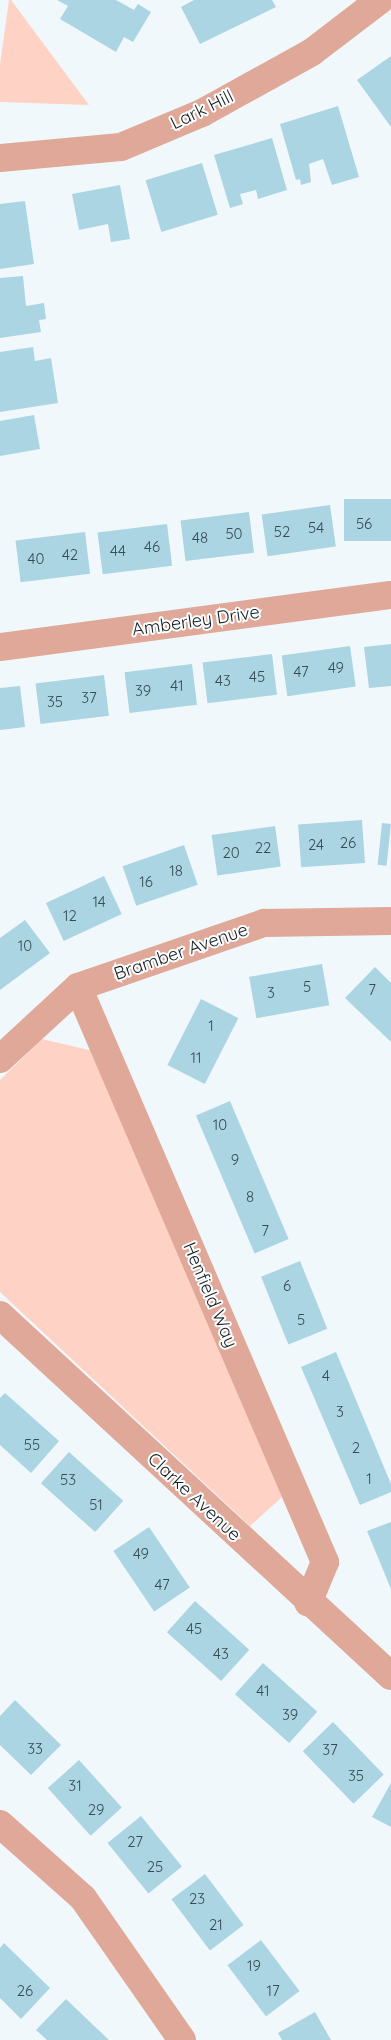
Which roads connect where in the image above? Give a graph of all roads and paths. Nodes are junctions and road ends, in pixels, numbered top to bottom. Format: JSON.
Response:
{"nodes":[{"id":1,"x":380,"y":0,"type":"edge"},
{"id":2,"x":0,"y":158,"type":"edge"},
{"id":3,"x":391,"y":595,"type":"edge"},
{"id":4,"x":0,"y":647,"type":"edge"},
{"id":5,"x":391,"y":921,"type":"edge"},
{"id":6,"x":78,"y":987,"type":"junction"},
{"id":7,"x":0,"y":1059,"type":"edge"},
{"id":8,"x":0,"y":1315,"type":"edge"},
{"id":9,"x":308,"y":1603,"type":"junction"},
{"id":10,"x":391,"y":1676,"type":"edge"},
{"id":11,"x":0,"y":1824,"type":"edge"},
{"id":12,"x":182,"y":2040,"type":"edge"}],
"edges":[{"from":1,"to":2,"type":"street","name":"Lark Hill"},
{"from":3,"to":4,"type":"street","name":"Amberley Drive"},
{"from":5,"to":6,"type":"street","name":"Bramber Avenue"},
{"from":6,"to":7,"type":"street","name":"Bramber Avenue"},
{"from":6,"to":9,"type":"street","name":"Henfield Way"},
{"from":8,"to":9,"type":"street","name":"Clarke Avenue"},
{"from":9,"to":10,"type":"street","name":"Clarke Avenue"},
{"from":11,"to":12,"type":"street"}]}
